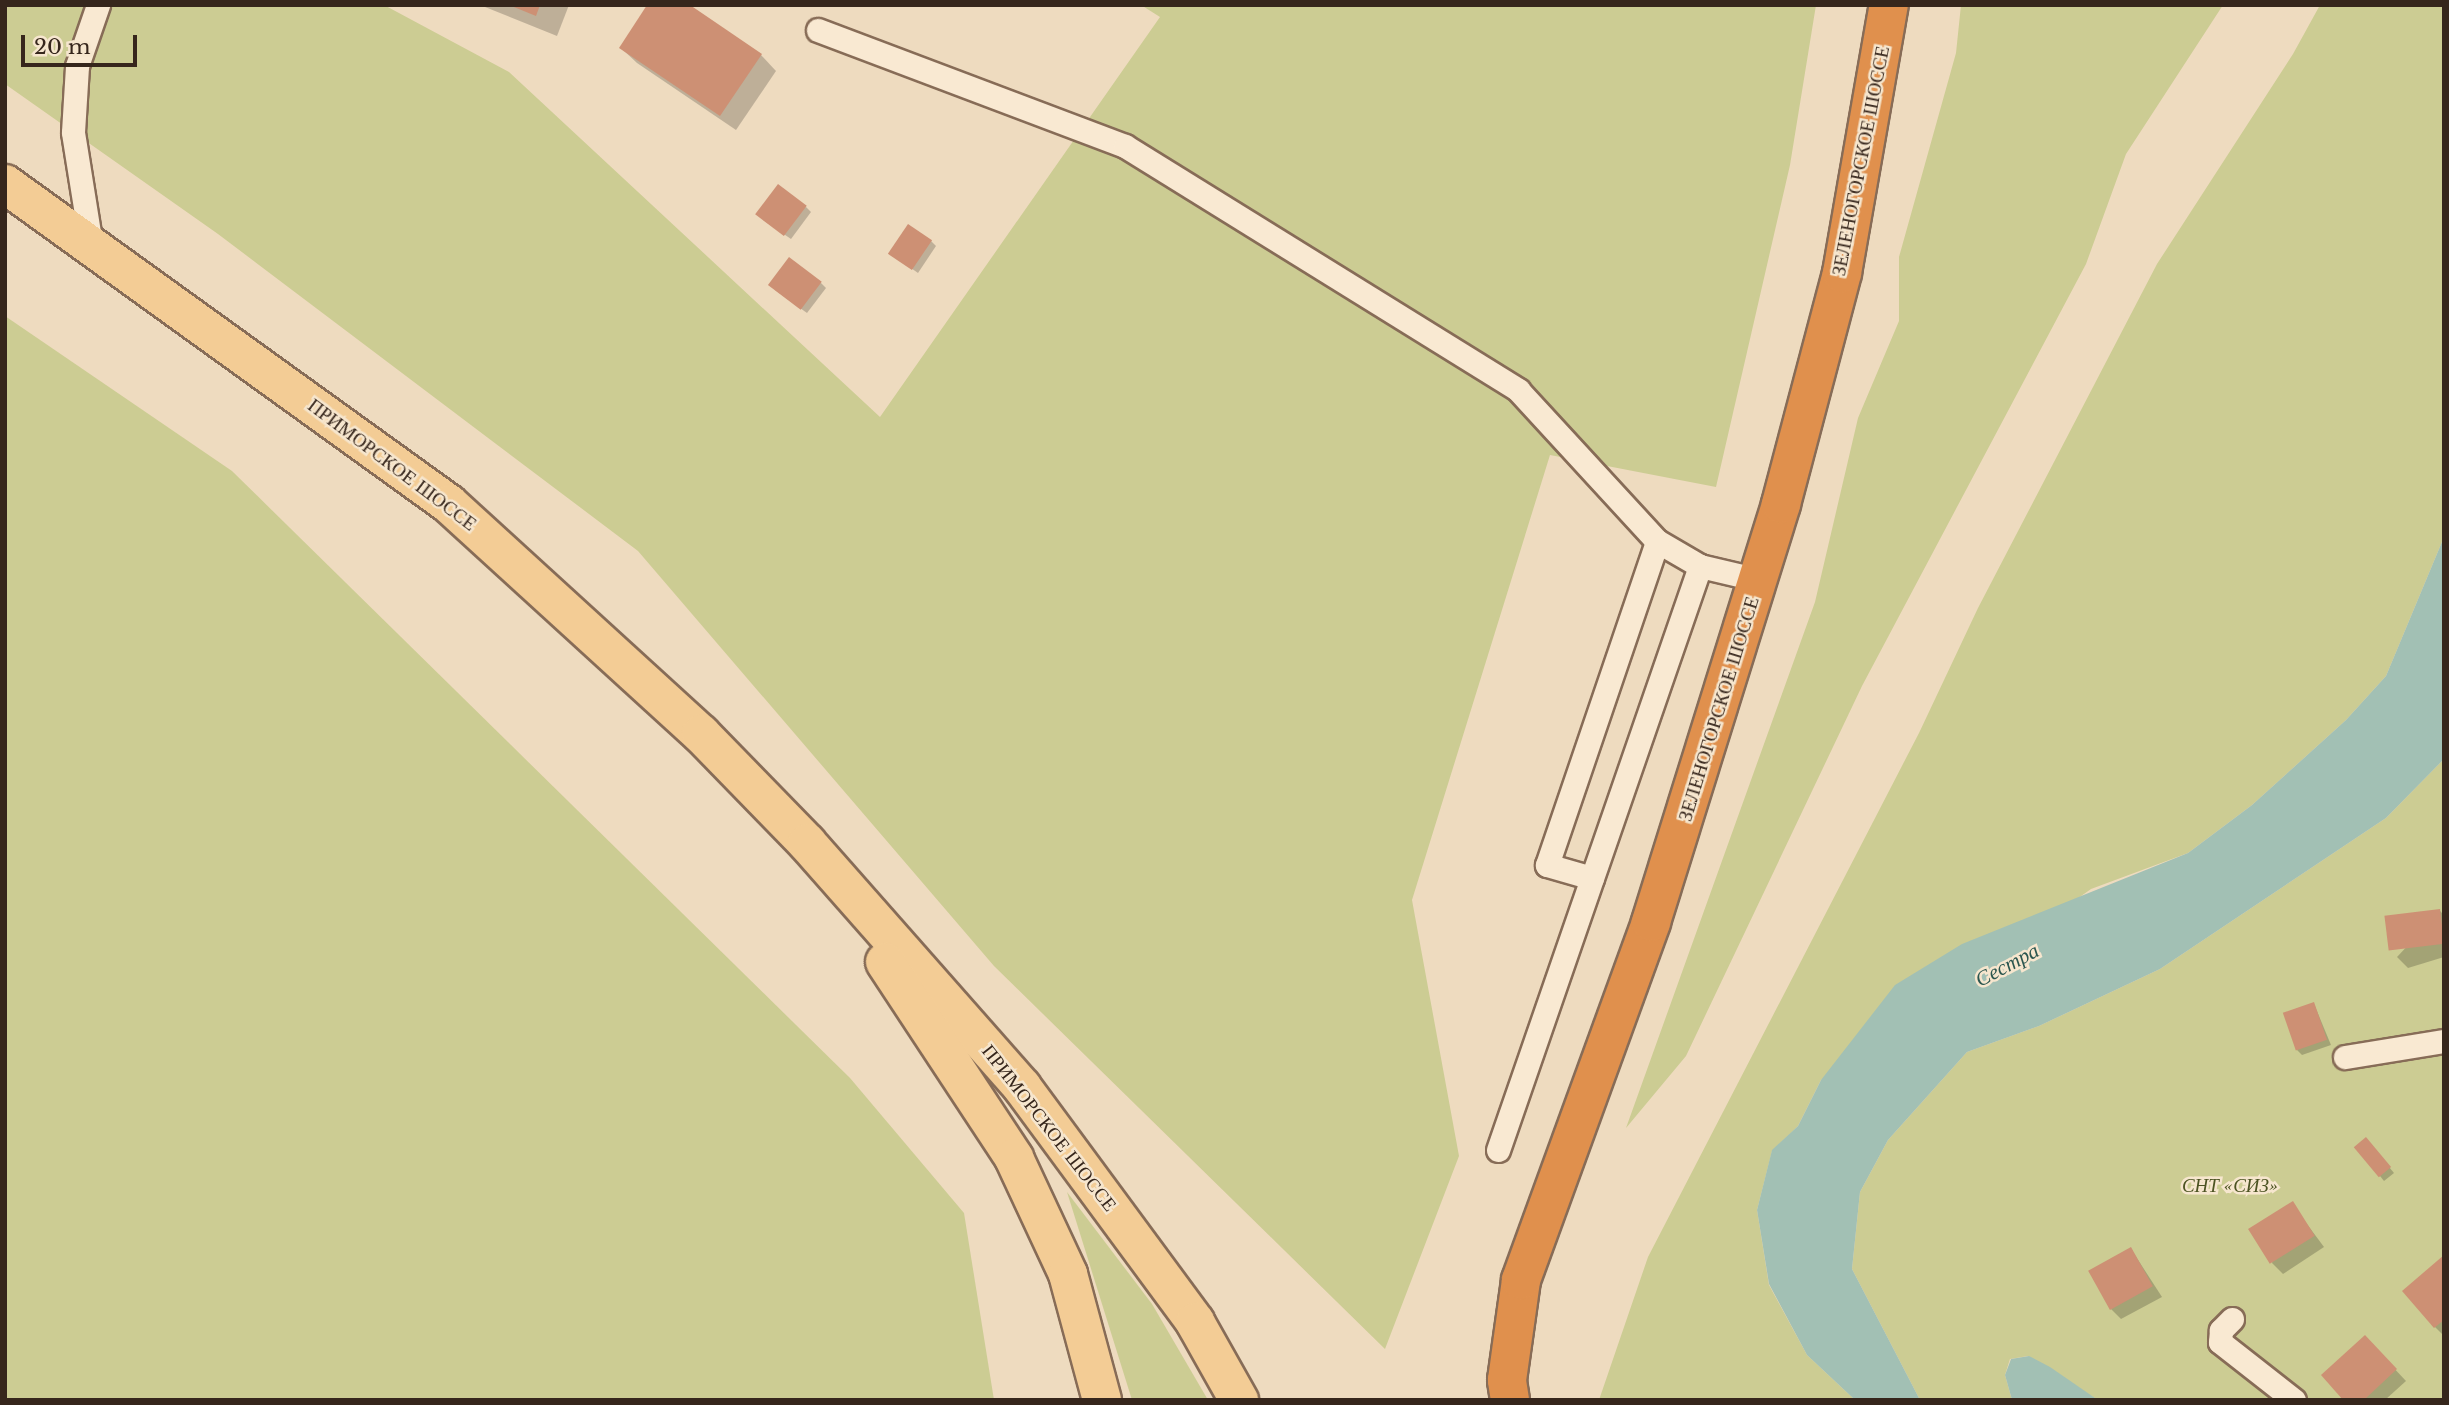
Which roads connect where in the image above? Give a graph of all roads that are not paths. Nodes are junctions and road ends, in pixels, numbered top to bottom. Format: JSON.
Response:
{"nodes":[{"id":1,"x":98,"y":5,"type":"edge"},
{"id":2,"x":1889,"y":5,"type":"edge"},
{"id":3,"x":818,"y":30,"type":"dead end"},
{"id":4,"x":5,"y":184,"type":"edge"},
{"id":5,"x":91,"y":246,"type":"junction"},
{"id":6,"x":1657,"y":541,"type":"junction"},
{"id":7,"x":1700,"y":566,"type":"junction"},
{"id":8,"x":1759,"y":580,"type":"junction"},
{"id":9,"x":807,"y":843,"type":"junction"},
{"id":10,"x":1592,"y":878,"type":"junction"},
{"id":11,"x":2442,"y":1045,"type":"edge"},
{"id":12,"x":2345,"y":1057,"type":"dead end"},
{"id":13,"x":1498,"y":1150,"type":"dead end"},
{"id":14,"x":2232,"y":1319,"type":"dead end"},
{"id":15,"x":1102,"y":1400,"type":"edge"},
{"id":16,"x":1240,"y":1400,"type":"edge"},
{"id":17,"x":1510,"y":1400,"type":"edge"},
{"id":18,"x":2294,"y":1400,"type":"edge"}],
"edges":[{"from":1,"to":5,"type":"lane"},
{"from":2,"to":8,"type":"highway","name":"ЗЕЛЕНОГОРСКОЕ ШОССЕ"},
{"from":3,"to":6,"type":"lane"},
{"from":4,"to":5,"type":"main road","name":"ПРИМОРСКОЕ ШОССЕ"},
{"from":5,"to":9,"type":"main road","name":"ПРИМОРСКОЕ ШОССЕ"},
{"from":6,"to":7,"type":"lane"},
{"from":6,"to":10,"type":"lane"},
{"from":7,"to":8,"type":"lane"},
{"from":7,"to":10,"type":"lane"},
{"from":8,"to":17,"type":"highway","name":"ЗЕЛЕНОГОРСКОЕ ШОССЕ"},
{"from":9,"to":15,"type":"main road","name":"ПРИМОРСКОЕ ШОССЕ"},
{"from":9,"to":16,"type":"main road","name":"ПРИМОРСКОЕ ШОССЕ"},
{"from":10,"to":13,"type":"lane"},
{"from":11,"to":12,"type":"lane"},
{"from":14,"to":18,"type":"lane"}]}
